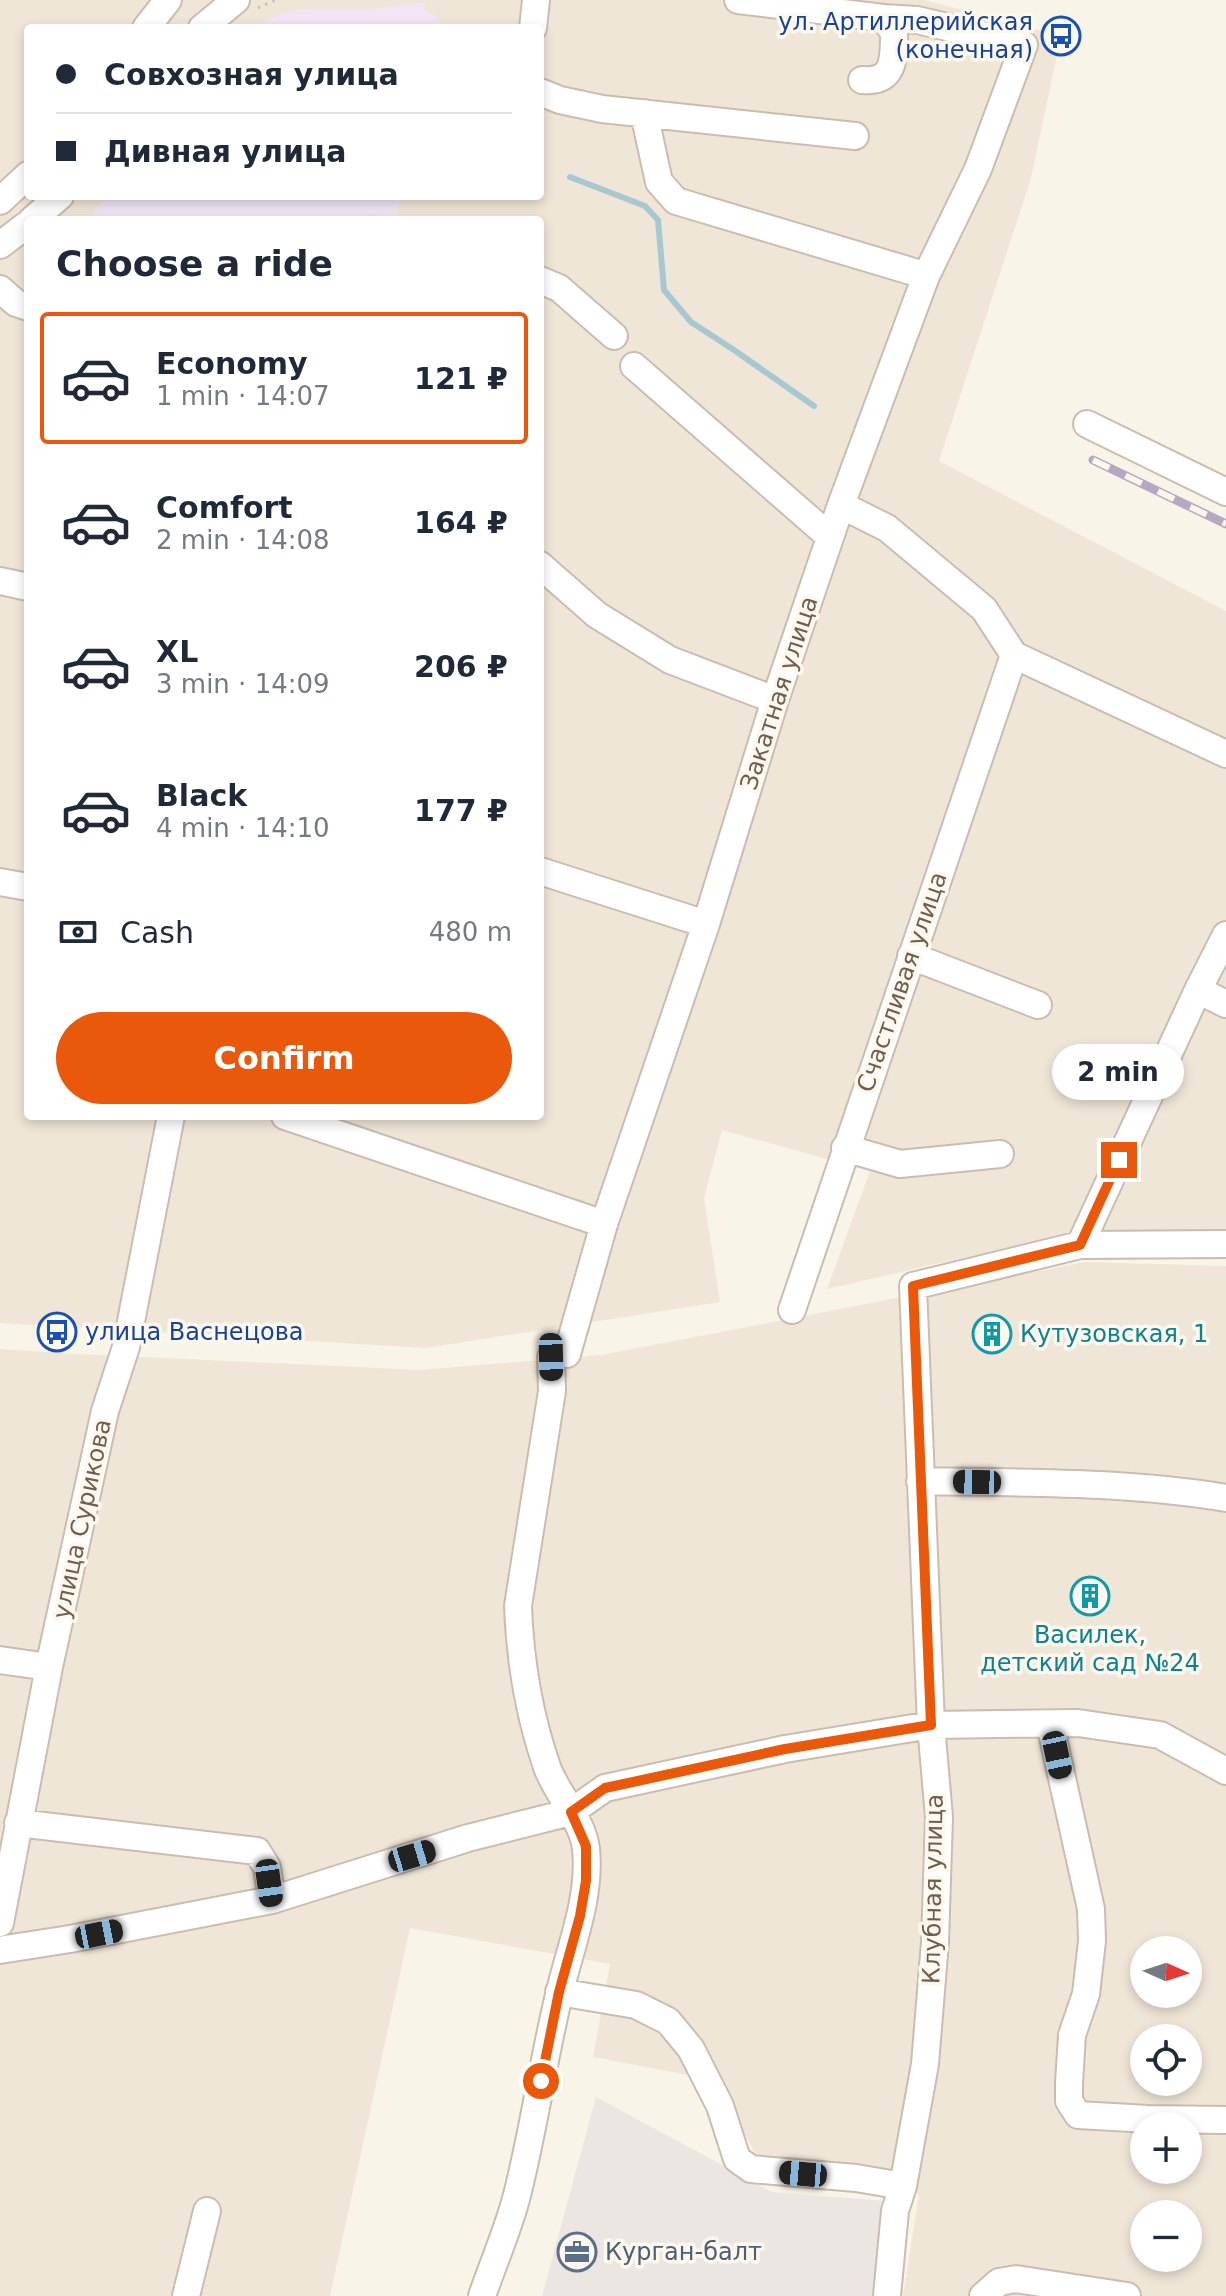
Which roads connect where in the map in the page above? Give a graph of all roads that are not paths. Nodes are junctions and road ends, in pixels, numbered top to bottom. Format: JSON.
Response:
{"nodes":[{"id":1,"x":168,"y":0,"type":"edge"},
{"id":2,"x":236,"y":0,"type":"edge"},
{"id":3,"x":536,"y":0,"type":"edge"},
{"id":4,"x":738,"y":0,"type":"edge"},
{"id":5,"x":883,"y":18,"type":"junction"},
{"id":6,"x":149,"y":24,"type":"edge"},
{"id":7,"x":207,"y":24,"type":"edge"},
{"id":8,"x":533,"y":24,"type":"edge"},
{"id":9,"x":862,"y":80,"type":"dead end"},
{"id":10,"x":544,"y":94,"type":"edge"},
{"id":11,"x":644,"y":113,"type":"junction"},
{"id":12,"x":855,"y":136,"type":"dead end"},
{"id":13,"x":24,"y":179,"type":"edge"},
{"id":14,"x":55,"y":200,"type":"edge"},
{"id":15,"x":0,"y":201,"type":"edge"},
{"id":16,"x":37,"y":216,"type":"edge"},
{"id":17,"x":24,"y":227,"type":"edge"},
{"id":18,"x":0,"y":245,"type":"edge"},
{"id":19,"x":914,"y":272,"type":"dead end"},
{"id":20,"x":544,"y":282,"type":"edge"},
{"id":21,"x":0,"y":289,"type":"edge"},
{"id":22,"x":24,"y":306,"type":"edge"},
{"id":23,"x":614,"y":336,"type":"dead end"},
{"id":24,"x":634,"y":366,"type":"dead end"},
{"id":25,"x":1087,"y":424,"type":"dead end"},
{"id":26,"x":1226,"y":492,"type":"edge"},
{"id":27,"x":841,"y":505,"type":"junction"},
{"id":28,"x":830,"y":537,"type":"junction"},
{"id":29,"x":544,"y":569,"type":"edge"},
{"id":30,"x":0,"y":581,"type":"edge"},
{"id":31,"x":24,"y":586,"type":"edge"},
{"id":32,"x":1014,"y":655,"type":"junction"},
{"id":33,"x":775,"y":700,"type":"junction"},
{"id":34,"x":1226,"y":754,"type":"edge"},
{"id":35,"x":544,"y":872,"type":"edge"},
{"id":36,"x":0,"y":882,"type":"edge"},
{"id":37,"x":24,"y":886,"type":"edge"},
{"id":38,"x":706,"y":924,"type":"junction"},
{"id":39,"x":1226,"y":935,"type":"edge"},
{"id":40,"x":911,"y":956,"type":"junction"},
{"id":41,"x":1198,"y":990,"type":"junction"},
{"id":42,"x":1226,"y":1004,"type":"edge"},
{"id":43,"x":1038,"y":1005,"type":"dead end"},
{"id":44,"x":170,"y":1120,"type":"edge"},
{"id":45,"x":297,"y":1120,"type":"edge"},
{"id":46,"x":845,"y":1148,"type":"junction"},
{"id":47,"x":1000,"y":1154,"type":"dead end"},
{"id":48,"x":604,"y":1224,"type":"junction"},
{"id":49,"x":1226,"y":1244,"type":"edge"},
{"id":50,"x":1080,"y":1245,"type":"junction"},
{"id":51,"x":792,"y":1310,"type":"dead end"},
{"id":52,"x":920,"y":1481,"type":"junction"},
{"id":53,"x":1226,"y":1498,"type":"edge"},
{"id":54,"x":0,"y":1660,"type":"edge"},
{"id":55,"x":49,"y":1667,"type":"junction"},
{"id":56,"x":1050,"y":1724,"type":"junction"},
{"id":57,"x":931,"y":1725,"type":"junction"},
{"id":58,"x":1226,"y":1771,"type":"edge"},
{"id":59,"x":571,"y":1812,"type":"junction"},
{"id":60,"x":18,"y":1823,"type":"junction"},
{"id":61,"x":272,"y":1900,"type":"junction"},
{"id":62,"x":0,"y":1923,"type":"edge"},
{"id":63,"x":0,"y":1950,"type":"edge"},
{"id":64,"x":559,"y":1992,"type":"junction"},
{"id":65,"x":1226,"y":2120,"type":"edge"},
{"id":66,"x":903,"y":2186,"type":"junction"},
{"id":67,"x":207,"y":2211,"type":"dead end"},
{"id":68,"x":186,"y":2296,"type":"edge"},
{"id":69,"x":482,"y":2296,"type":"edge"},
{"id":70,"x":887,"y":2296,"type":"edge"},
{"id":71,"x":983,"y":2296,"type":"edge"},
{"id":72,"x":1127,"y":2296,"type":"edge"}],
"edges":[{"from":1,"to":6,"type":"street"},
{"from":2,"to":7,"type":"street"},
{"from":3,"to":8,"type":"street"},
{"from":4,"to":5,"type":"street"},
{"from":5,"to":9,"type":"street"},
{"from":5,"to":27,"type":"street","name":"Закатная улица"},
{"from":10,"to":11,"type":"street"},
{"from":11,"to":12,"type":"street"},
{"from":11,"to":19,"type":"street"},
{"from":13,"to":15,"type":"street"},
{"from":14,"to":16,"type":"street"},
{"from":17,"to":18,"type":"street"},
{"from":20,"to":23,"type":"street"},
{"from":21,"to":22,"type":"street"},
{"from":24,"to":28,"type":"street"},
{"from":25,"to":26,"type":"street"},
{"from":27,"to":28,"type":"street","name":"Закатная улица"},
{"from":27,"to":32,"type":"street"},
{"from":28,"to":33,"type":"street","name":"Закатная улица"},
{"from":29,"to":33,"type":"street"},
{"from":30,"to":31,"type":"street"},
{"from":32,"to":34,"type":"street"},
{"from":32,"to":40,"type":"street","name":"Счастливая улица"},
{"from":33,"to":38,"type":"street","name":"Закатная улица"},
{"from":35,"to":38,"type":"street"},
{"from":36,"to":37,"type":"street"},
{"from":38,"to":48,"type":"street","name":"Закатная улица"},
{"from":39,"to":41,"type":"street"},
{"from":40,"to":43,"type":"street"},
{"from":40,"to":46,"type":"street","name":"Счастливая улица"},
{"from":41,"to":42,"type":"street"},
{"from":41,"to":50,"type":"street"},
{"from":44,"to":55,"type":"street","name":"улица Сурикова"},
{"from":45,"to":48,"type":"street"},
{"from":46,"to":47,"type":"street"},
{"from":46,"to":51,"type":"street","name":"Счастливая улица"},
{"from":48,"to":59,"type":"street","name":"Закатная улица"},
{"from":49,"to":50,"type":"street"},
{"from":50,"to":52,"type":"street","name":"Клубная улица"},
{"from":52,"to":53,"type":"street"},
{"from":52,"to":57,"type":"street","name":"Клубная улица"},
{"from":54,"to":55,"type":"street"},
{"from":55,"to":60,"type":"street","name":"улица Сурикова"},
{"from":56,"to":57,"type":"street"},
{"from":56,"to":58,"type":"street"},
{"from":56,"to":65,"type":"street"},
{"from":57,"to":59,"type":"street"},
{"from":57,"to":66,"type":"street","name":"Клубная улица"},
{"from":59,"to":61,"type":"street"},
{"from":59,"to":64,"type":"street","name":"Закатная улица"},
{"from":60,"to":61,"type":"street"},
{"from":60,"to":62,"type":"street","name":"улица Сурикова"},
{"from":61,"to":63,"type":"street"},
{"from":64,"to":66,"type":"street"},
{"from":64,"to":69,"type":"street","name":"Закатная улица"},
{"from":66,"to":70,"type":"street","name":"Клубная улица"},
{"from":67,"to":68,"type":"street"},
{"from":71,"to":72,"type":"street"}]}
